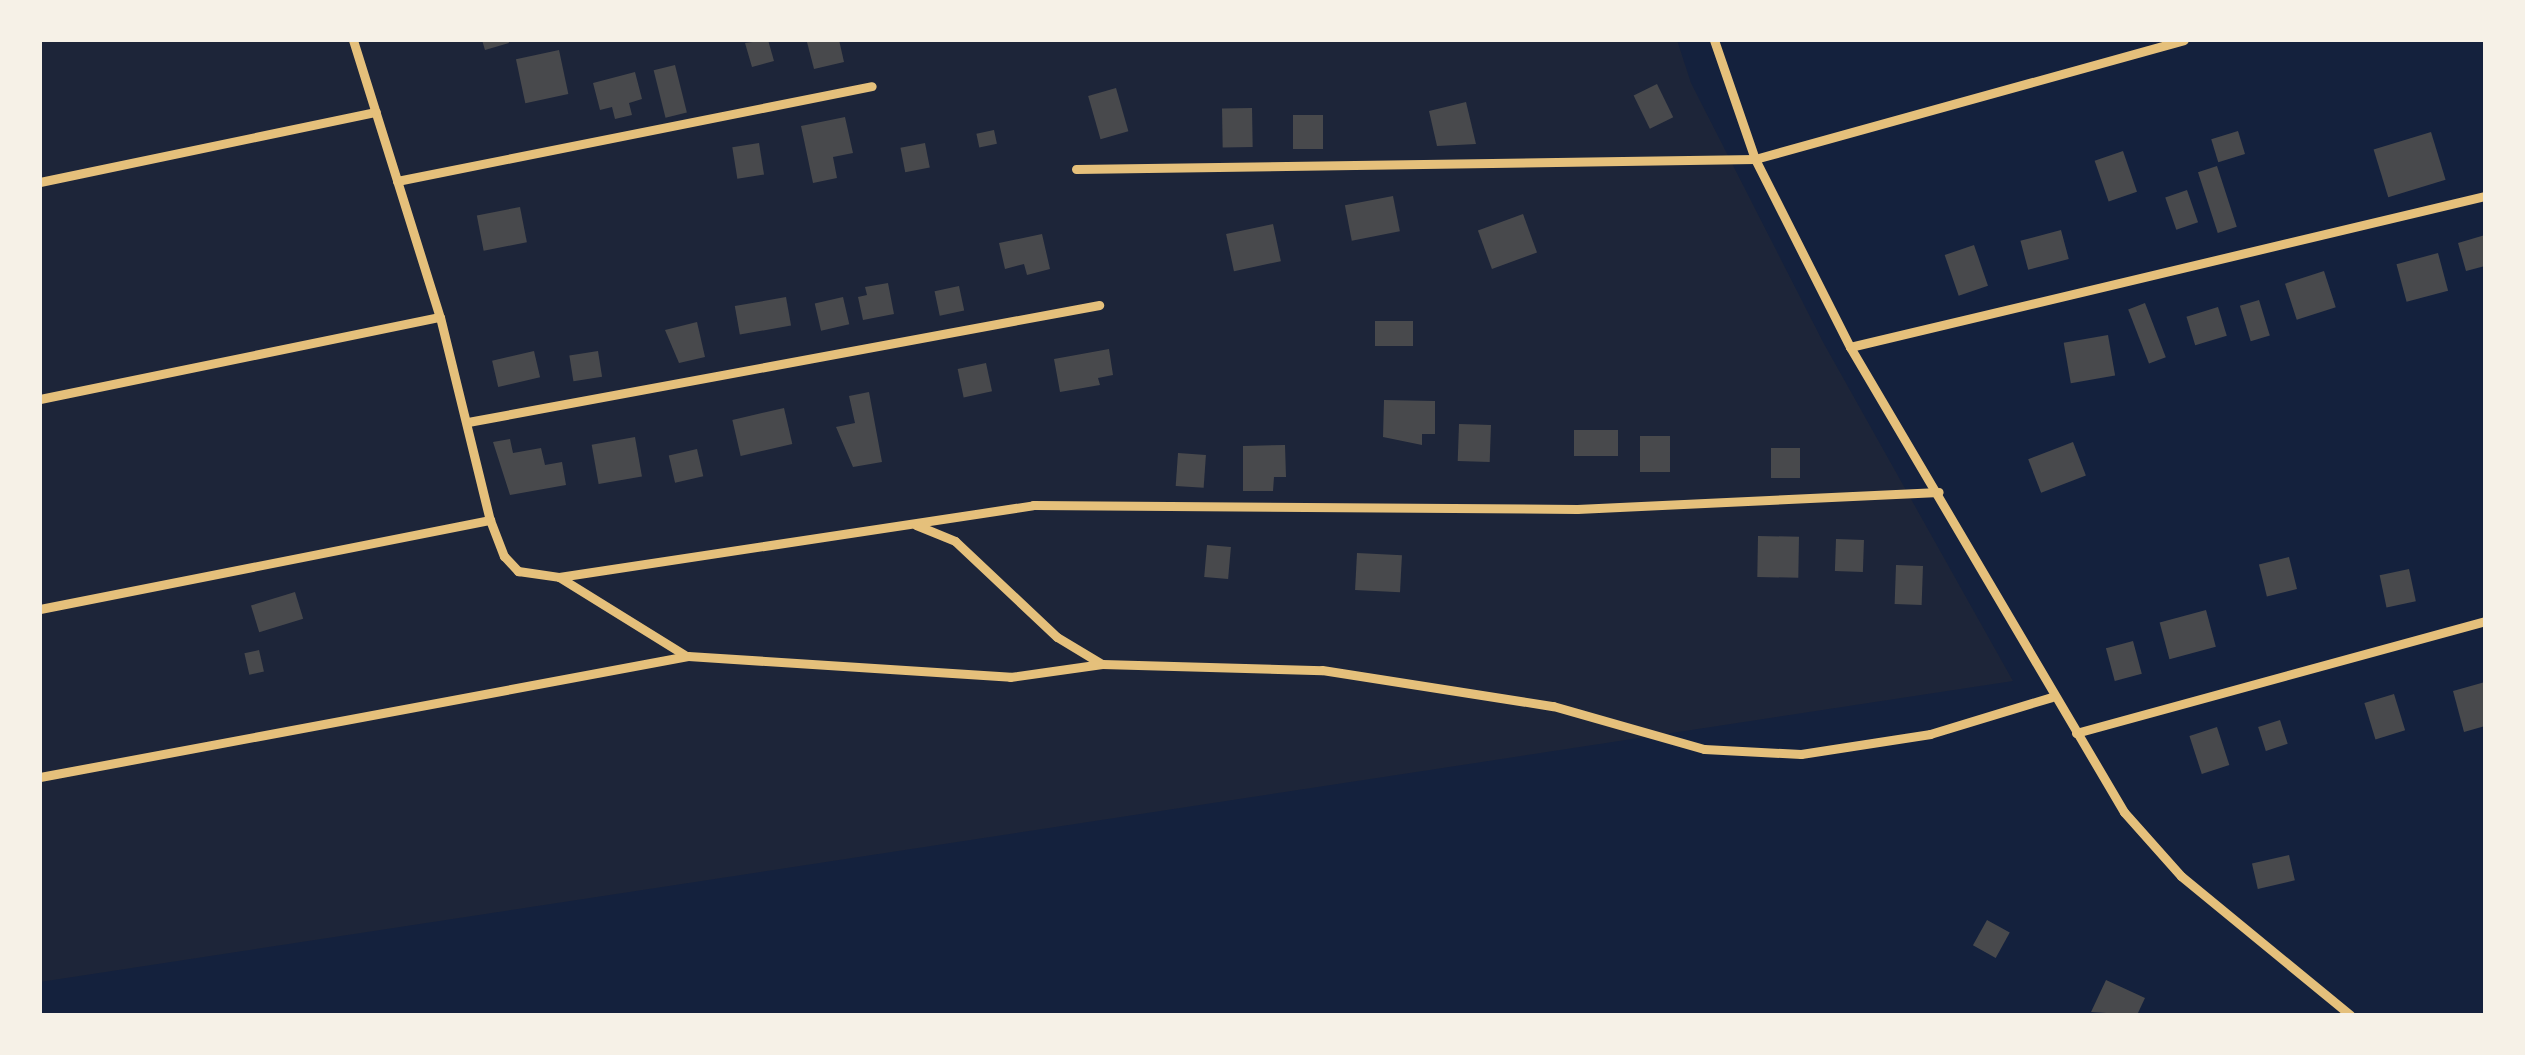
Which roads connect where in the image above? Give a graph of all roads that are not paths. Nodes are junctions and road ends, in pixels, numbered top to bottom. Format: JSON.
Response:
{"nodes":[{"id":1,"x":353,"y":40,"type":"edge"},
{"id":2,"x":1714,"y":40,"type":"edge"},
{"id":3,"x":2184,"y":40,"type":"edge"},
{"id":4,"x":872,"y":86,"type":"dead end"},
{"id":5,"x":376,"y":112,"type":"junction"},
{"id":6,"x":1754,"y":159,"type":"junction"},
{"id":7,"x":1076,"y":169,"type":"dead end"},
{"id":8,"x":396,"y":181,"type":"junction"},
{"id":9,"x":40,"y":182,"type":"edge"},
{"id":10,"x":2485,"y":196,"type":"edge"},
{"id":11,"x":1099,"y":305,"type":"dead end"},
{"id":12,"x":440,"y":317,"type":"junction"},
{"id":13,"x":1850,"y":347,"type":"junction"},
{"id":14,"x":40,"y":399,"type":"edge"},
{"id":15,"x":468,"y":422,"type":"junction"},
{"id":16,"x":1939,"y":492,"type":"junction"},
{"id":17,"x":490,"y":520,"type":"junction"},
{"id":18,"x":914,"y":524,"type":"junction"},
{"id":19,"x":559,"y":577,"type":"junction"},
{"id":20,"x":40,"y":609,"type":"edge"},
{"id":21,"x":2485,"y":621,"type":"edge"},
{"id":22,"x":688,"y":656,"type":"junction"},
{"id":23,"x":1102,"y":664,"type":"junction"},
{"id":24,"x":2052,"y":697,"type":"junction"},
{"id":25,"x":2076,"y":734,"type":"junction"},
{"id":26,"x":40,"y":778,"type":"edge"},
{"id":27,"x":2350,"y":1015,"type":"edge"}],
"edges":[{"from":1,"to":5,"type":"street"},
{"from":2,"to":6,"type":"street"},
{"from":3,"to":6,"type":"street"},
{"from":4,"to":8,"type":"street"},
{"from":5,"to":8,"type":"street"},
{"from":5,"to":9,"type":"street"},
{"from":6,"to":7,"type":"street"},
{"from":6,"to":13,"type":"street"},
{"from":8,"to":12,"type":"street"},
{"from":10,"to":13,"type":"street"},
{"from":11,"to":15,"type":"street"},
{"from":12,"to":14,"type":"street"},
{"from":12,"to":15,"type":"street"},
{"from":13,"to":16,"type":"street"},
{"from":15,"to":17,"type":"street"},
{"from":16,"to":18,"type":"street"},
{"from":16,"to":24,"type":"street"},
{"from":17,"to":19,"type":"street"},
{"from":17,"to":20,"type":"street"},
{"from":18,"to":19,"type":"street"},
{"from":18,"to":23,"type":"street"},
{"from":19,"to":22,"type":"street"},
{"from":21,"to":25,"type":"street"},
{"from":22,"to":23,"type":"street"},
{"from":22,"to":26,"type":"street"},
{"from":23,"to":24,"type":"street"},
{"from":24,"to":25,"type":"street"},
{"from":25,"to":27,"type":"street"}]}
